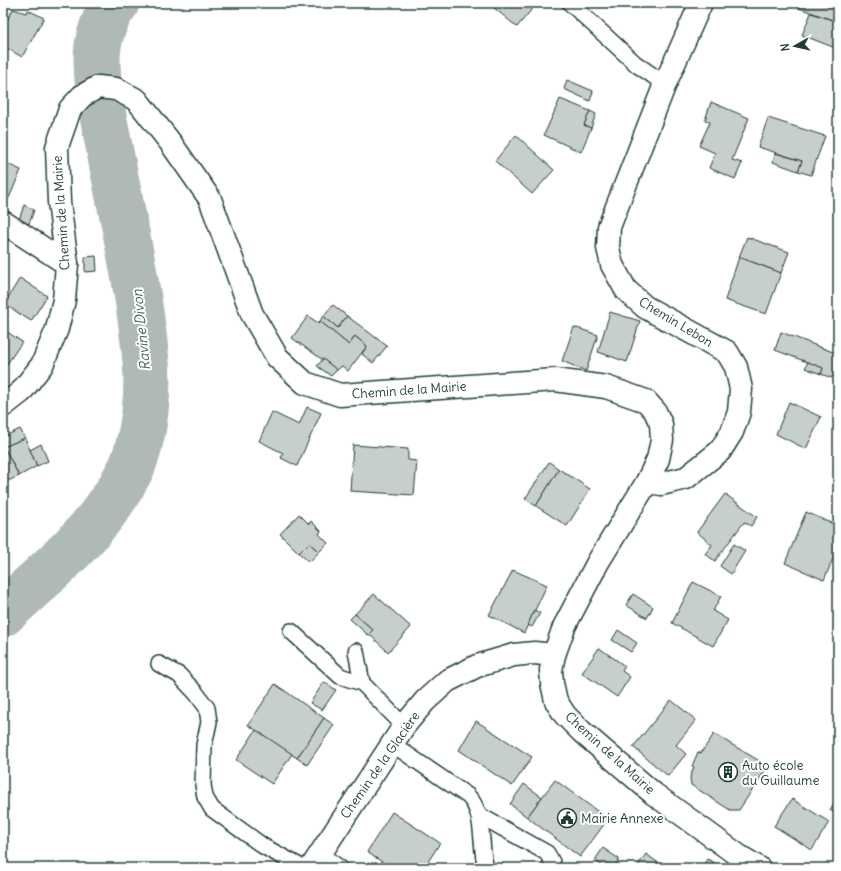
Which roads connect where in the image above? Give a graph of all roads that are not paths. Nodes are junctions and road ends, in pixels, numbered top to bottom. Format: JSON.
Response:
{"nodes":[{"id":1,"x":570,"y":3,"type":"edge"},
{"id":2,"x":701,"y":3,"type":"edge"},
{"id":3,"x":665,"y":84,"type":"junction"},
{"id":4,"x":3,"y":222,"type":"edge"},
{"id":5,"x":67,"y":264,"type":"junction"},
{"id":6,"x":3,"y":406,"type":"edge"},
{"id":7,"x":647,"y":482,"type":"junction"},
{"id":8,"x":291,"y":631,"type":"dead end"},
{"id":9,"x":356,"y":651,"type":"dead end"},
{"id":10,"x":554,"y":655,"type":"junction"},
{"id":11,"x":159,"y":664,"type":"dead end"},
{"id":12,"x":362,"y":683,"type":"junction"},
{"id":13,"x":404,"y":726,"type":"junction"},
{"id":14,"x":392,"y":744,"type":"junction"},
{"id":15,"x":479,"y":815,"type":"junction"},
{"id":16,"x":315,"y":861,"type":"edge"},
{"id":17,"x":303,"y":868,"type":"edge"},
{"id":18,"x":340,"y":868,"type":"edge"},
{"id":19,"x":486,"y":868,"type":"edge"},
{"id":20,"x":552,"y":868,"type":"edge"},
{"id":21,"x":759,"y":868,"type":"edge"}],
"edges":[{"from":1,"to":3,"type":"lane"},
{"from":2,"to":3,"type":"street","name":"Chemin Lebon"},
{"from":3,"to":7,"type":"street","name":"Chemin Lebon"},
{"from":4,"to":5,"type":"street"},
{"from":5,"to":6,"type":"street","name":"Chemin de la Mairie"},
{"from":5,"to":7,"type":"street","name":"Chemin de la Mairie"},
{"from":7,"to":10,"type":"street","name":"Chemin de la Mairie"},
{"from":8,"to":12,"type":"lane"},
{"from":9,"to":12,"type":"lane"},
{"from":10,"to":13,"type":"street","name":"Chemin de la Glacière"},
{"from":10,"to":21,"type":"street","name":"Chemin de la Mairie"},
{"from":11,"to":17,"type":"lane"},
{"from":12,"to":13,"type":"lane"},
{"from":13,"to":14,"type":"street","name":"Chemin de la Glacière"},
{"from":14,"to":15,"type":"lane"},
{"from":14,"to":16,"type":"street","name":"Chemin de la Glacière"},
{"from":15,"to":19,"type":"lane"},
{"from":15,"to":20,"type":"lane"},
{"from":16,"to":18,"type":"lane"}]}
